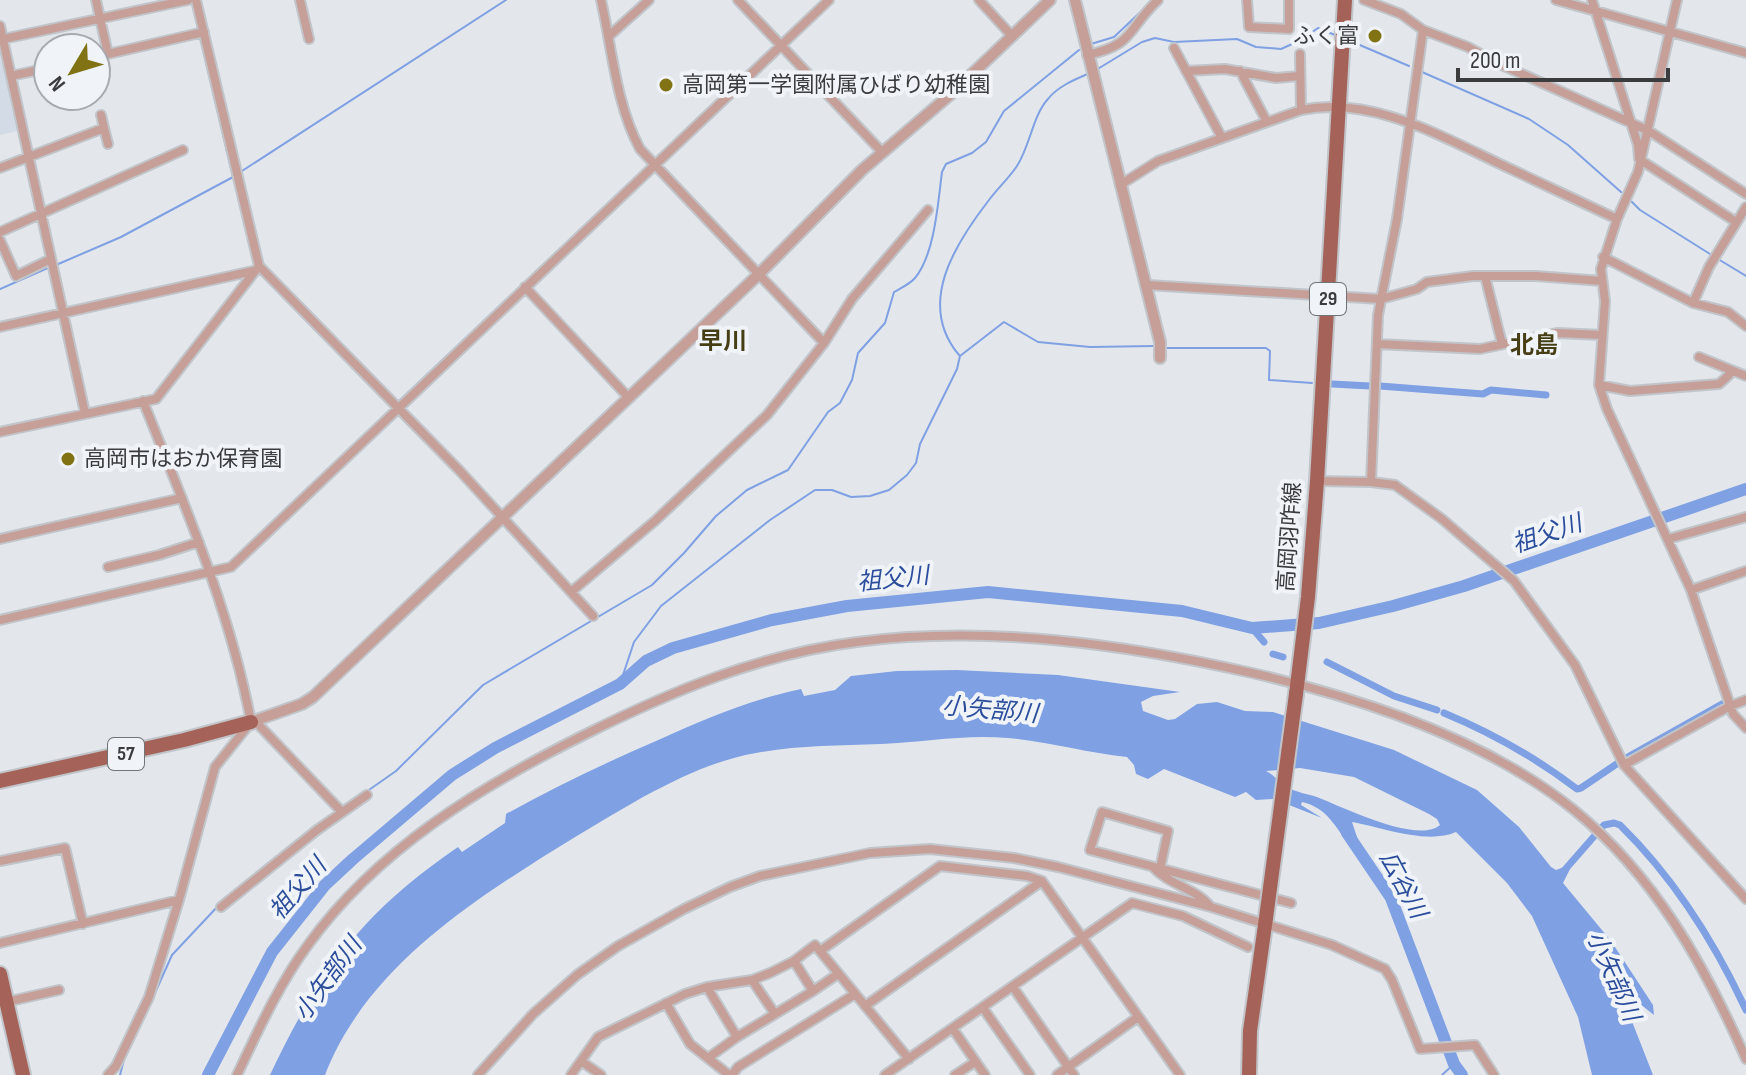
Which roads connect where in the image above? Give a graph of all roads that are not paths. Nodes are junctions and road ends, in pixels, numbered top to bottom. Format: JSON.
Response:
{"nodes":[{"id":1,"x":96,"y":0,"type":"edge"},
{"id":2,"x":188,"y":0,"type":"edge"},
{"id":3,"x":196,"y":0,"type":"edge"},
{"id":4,"x":300,"y":0,"type":"edge"},
{"id":5,"x":601,"y":0,"type":"edge"},
{"id":6,"x":649,"y":0,"type":"edge"},
{"id":7,"x":738,"y":0,"type":"edge"},
{"id":8,"x":829,"y":0,"type":"edge"},
{"id":9,"x":979,"y":0,"type":"edge"},
{"id":10,"x":1050,"y":0,"type":"edge"},
{"id":11,"x":1075,"y":0,"type":"edge"},
{"id":12,"x":1158,"y":0,"type":"edge"},
{"id":13,"x":1247,"y":0,"type":"edge"},
{"id":14,"x":1289,"y":0,"type":"edge"},
{"id":15,"x":1345,"y":0,"type":"edge"},
{"id":16,"x":1364,"y":0,"type":"edge"},
{"id":17,"x":1556,"y":0,"type":"edge"},
{"id":18,"x":1592,"y":0,"type":"edge"},
{"id":19,"x":1677,"y":0,"type":"edge"},
{"id":20,"x":1596,"y":11,"type":"junction"},
{"id":21,"x":100,"y":18,"type":"junction"},
{"id":22,"x":0,"y":26,"type":"edge"},
{"id":23,"x":1423,"y":30,"type":"junction"},
{"id":24,"x":103,"y":32,"type":"edge"},
{"id":25,"x":204,"y":32,"type":"junction"},
{"id":26,"x":1671,"y":32,"type":"junction"},
{"id":27,"x":609,"y":36,"type":"junction"},
{"id":28,"x":1012,"y":36,"type":"junction"},
{"id":29,"x":3,"y":39,"type":"junction"},
{"id":30,"x":309,"y":39,"type":"dead end"},
{"id":31,"x":779,"y":43,"type":"junction"},
{"id":32,"x":1174,"y":48,"type":"dead end"},
{"id":33,"x":112,"y":53,"type":"edge"},
{"id":34,"x":1746,"y":53,"type":"edge"},
{"id":35,"x":1300,"y":54,"type":"dead end"},
{"id":36,"x":1088,"y":60,"type":"junction"},
{"id":37,"x":32,"y":71,"type":"edge"},
{"id":38,"x":1186,"y":71,"type":"junction"},
{"id":39,"x":1240,"y":71,"type":"junction"},
{"id":40,"x":11,"y":76,"type":"junction"},
{"id":41,"x":1299,"y":76,"type":"junction"},
{"id":42,"x":1339,"y":108,"type":"junction"},
{"id":43,"x":1301,"y":110,"type":"junction"},
{"id":44,"x":101,"y":115,"type":"dead end"},
{"id":45,"x":1267,"y":122,"type":"junction"},
{"id":46,"x":1410,"y":122,"type":"junction"},
{"id":47,"x":1631,"y":123,"type":"junction"},
{"id":48,"x":104,"y":128,"type":"junction"},
{"id":49,"x":1649,"y":131,"type":"junction"},
{"id":50,"x":1222,"y":138,"type":"junction"},
{"id":51,"x":108,"y":144,"type":"dead end"},
{"id":52,"x":183,"y":150,"type":"dead end"},
{"id":53,"x":882,"y":152,"type":"junction"},
{"id":54,"x":28,"y":157,"type":"junction"},
{"id":55,"x":1639,"y":159,"type":"junction"},
{"id":56,"x":652,"y":162,"type":"junction"},
{"id":57,"x":0,"y":168,"type":"edge"},
{"id":58,"x":1120,"y":185,"type":"junction"},
{"id":59,"x":1744,"y":189,"type":"edge"},
{"id":60,"x":1746,"y":207,"type":"edge"},
{"id":61,"x":928,"y":210,"type":"dead end"},
{"id":62,"x":41,"y":214,"type":"junction"},
{"id":63,"x":1617,"y":219,"type":"junction"},
{"id":64,"x":1736,"y":222,"type":"junction"},
{"id":65,"x":0,"y":232,"type":"edge"},
{"id":66,"x":0,"y":240,"type":"edge"},
{"id":67,"x":1603,"y":257,"type":"junction"},
{"id":68,"x":51,"y":263,"type":"junction"},
{"id":69,"x":256,"y":269,"type":"junction"},
{"id":70,"x":758,"y":275,"type":"junction"},
{"id":71,"x":1485,"y":276,"type":"junction"},
{"id":72,"x":1602,"y":281,"type":"junction"},
{"id":73,"x":1147,"y":285,"type":"junction"},
{"id":74,"x":525,"y":287,"type":"junction"},
{"id":75,"x":1328,"y":295,"type":"junction"},
{"id":76,"x":1381,"y":299,"type":"junction"},
{"id":77,"x":1693,"y":303,"type":"junction"},
{"id":78,"x":63,"y":313,"type":"junction"},
{"id":79,"x":1746,"y":326,"type":"edge"},
{"id":80,"x":0,"y":327,"type":"edge"},
{"id":81,"x":1602,"y":335,"type":"junction"},
{"id":82,"x":824,"y":343,"type":"junction"},
{"id":83,"x":1377,"y":344,"type":"junction"},
{"id":84,"x":1502,"y":344,"type":"junction"},
{"id":85,"x":1160,"y":350,"type":"dead end"},
{"id":86,"x":1699,"y":357,"type":"dead end"},
{"id":87,"x":1730,"y":371,"type":"junction"},
{"id":88,"x":1746,"y":376,"type":"edge"},
{"id":89,"x":1599,"y":385,"type":"junction"},
{"id":90,"x":629,"y":398,"type":"junction"},
{"id":91,"x":143,"y":401,"type":"junction"},
{"id":92,"x":394,"y":404,"type":"junction"},
{"id":93,"x":85,"y":413,"type":"junction"},
{"id":94,"x":0,"y":432,"type":"edge"},
{"id":95,"x":1317,"y":481,"type":"junction"},
{"id":96,"x":1371,"y":482,"type":"junction"},
{"id":97,"x":182,"y":498,"type":"junction"},
{"id":98,"x":502,"y":517,"type":"junction"},
{"id":99,"x":1746,"y":517,"type":"edge"},
{"id":100,"x":1,"y":535,"type":"edge"},
{"id":101,"x":1668,"y":539,"type":"junction"},
{"id":102,"x":199,"y":542,"type":"junction"},
{"id":103,"x":108,"y":567,"type":"dead end"},
{"id":104,"x":210,"y":568,"type":"junction"},
{"id":105,"x":1746,"y":571,"type":"edge"},
{"id":106,"x":1691,"y":590,"type":"junction"},
{"id":107,"x":571,"y":592,"type":"junction"},
{"id":108,"x":593,"y":616,"type":"dead end"},
{"id":109,"x":0,"y":620,"type":"edge"},
{"id":110,"x":1297,"y":689,"type":"junction"},
{"id":111,"x":1746,"y":700,"type":"edge"},
{"id":112,"x":1730,"y":706,"type":"junction"},
{"id":113,"x":253,"y":721,"type":"junction"},
{"id":114,"x":1746,"y":728,"type":"edge"},
{"id":115,"x":1624,"y":765,"type":"junction"},
{"id":116,"x":0,"y":781,"type":"edge"},
{"id":117,"x":367,"y":795,"type":"dead end"},
{"id":118,"x":341,"y":811,"type":"junction"},
{"id":119,"x":0,"y":861,"type":"edge"},
{"id":120,"x":1156,"y":868,"type":"junction"},
{"id":121,"x":1042,"y":881,"type":"junction"},
{"id":122,"x":1746,"y":899,"type":"edge"},
{"id":123,"x":179,"y":900,"type":"junction"},
{"id":124,"x":1291,"y":903,"type":"dead end"},
{"id":125,"x":221,"y":907,"type":"dead end"},
{"id":126,"x":1211,"y":907,"type":"junction"},
{"id":127,"x":1265,"y":920,"type":"junction"},
{"id":128,"x":83,"y":924,"type":"junction"},
{"id":129,"x":1082,"y":938,"type":"junction"},
{"id":130,"x":0,"y":943,"type":"edge"},
{"id":131,"x":1248,"y":947,"type":"dead end"},
{"id":132,"x":820,"y":951,"type":"junction"},
{"id":133,"x":794,"y":961,"type":"junction"},
{"id":134,"x":0,"y":974,"type":"edge"},
{"id":135,"x":838,"y":974,"type":"junction"},
{"id":136,"x":752,"y":980,"type":"junction"},
{"id":137,"x":707,"y":987,"type":"junction"},
{"id":138,"x":1013,"y":987,"type":"junction"},
{"id":139,"x":59,"y":990,"type":"dead end"},
{"id":140,"x":813,"y":991,"type":"junction"},
{"id":141,"x":855,"y":994,"type":"junction"},
{"id":142,"x":6,"y":1002,"type":"junction"},
{"id":143,"x":666,"y":1003,"type":"junction"},
{"id":144,"x":865,"y":1006,"type":"junction"},
{"id":145,"x":983,"y":1008,"type":"junction"},
{"id":146,"x":775,"y":1014,"type":"junction"},
{"id":147,"x":1138,"y":1017,"type":"junction"},
{"id":148,"x":953,"y":1029,"type":"junction"},
{"id":149,"x":737,"y":1037,"type":"junction"},
{"id":150,"x":708,"y":1058,"type":"junction"},
{"id":151,"x":909,"y":1059,"type":"junction"},
{"id":152,"x":1746,"y":1059,"type":"edge"},
{"id":153,"x":581,"y":1061,"type":"junction"},
{"id":154,"x":975,"y":1062,"type":"junction"},
{"id":155,"x":1071,"y":1071,"type":"edge"},
{"id":156,"x":23,"y":1075,"type":"edge"},
{"id":157,"x":108,"y":1075,"type":"edge"},
{"id":158,"x":237,"y":1075,"type":"edge"},
{"id":159,"x":478,"y":1075,"type":"edge"},
{"id":160,"x":571,"y":1075,"type":"edge"},
{"id":161,"x":601,"y":1075,"type":"edge"},
{"id":162,"x":731,"y":1075,"type":"edge"},
{"id":163,"x":885,"y":1075,"type":"edge"},
{"id":164,"x":955,"y":1075,"type":"edge"},
{"id":165,"x":985,"y":1075,"type":"edge"},
{"id":166,"x":1030,"y":1075,"type":"edge"},
{"id":167,"x":1057,"y":1075,"type":"edge"},
{"id":168,"x":1180,"y":1075,"type":"edge"},
{"id":169,"x":1249,"y":1075,"type":"edge"},
{"id":170,"x":1494,"y":1075,"type":"edge"}],
"edges":[{"from":1,"to":21,"type":"street"},
{"from":2,"to":21,"type":"street"},
{"from":3,"to":25,"type":"street"},
{"from":4,"to":30,"type":"street"},
{"from":5,"to":27,"type":"street"},
{"from":6,"to":27,"type":"street"},
{"from":7,"to":31,"type":"street"},
{"from":8,"to":31,"type":"street"},
{"from":9,"to":28,"type":"street"},
{"from":10,"to":28,"type":"street"},
{"from":11,"to":36,"type":"street"},
{"from":12,"to":36,"type":"street"},
{"from":13,"to":14,"type":"street"},
{"from":15,"to":42,"type":"main road","name":"高岡羽咋線","number":"29"},
{"from":16,"to":23,"type":"street"},
{"from":17,"to":20,"type":"street"},
{"from":18,"to":20,"type":"street"},
{"from":19,"to":26,"type":"street"},
{"from":20,"to":26,"type":"street"},
{"from":20,"to":47,"type":"street"},
{"from":21,"to":24,"type":"street"},
{"from":21,"to":29,"type":"street"},
{"from":22,"to":29,"type":"street"},
{"from":23,"to":46,"type":"street"},
{"from":23,"to":47,"type":"street"},
{"from":25,"to":33,"type":"street"},
{"from":25,"to":69,"type":"street"},
{"from":26,"to":34,"type":"street"},
{"from":26,"to":49,"type":"street"},
{"from":27,"to":56,"type":"street"},
{"from":28,"to":53,"type":"street"},
{"from":29,"to":40,"type":"street"},
{"from":31,"to":53,"type":"street"},
{"from":31,"to":56,"type":"street"},
{"from":32,"to":38,"type":"street"},
{"from":35,"to":41,"type":"street"},
{"from":36,"to":58,"type":"street"},
{"from":37,"to":40,"type":"street"},
{"from":38,"to":39,"type":"street"},
{"from":38,"to":50,"type":"street"},
{"from":39,"to":41,"type":"street"},
{"from":39,"to":45,"type":"street"},
{"from":40,"to":54,"type":"street"},
{"from":41,"to":43,"type":"street"},
{"from":42,"to":43,"type":"street"},
{"from":42,"to":46,"type":"street"},
{"from":42,"to":75,"type":"main road","name":"高岡羽咋線","number":"29"},
{"from":43,"to":45,"type":"street"},
{"from":44,"to":48,"type":"street"},
{"from":45,"to":50,"type":"street"},
{"from":46,"to":63,"type":"street"},
{"from":46,"to":76,"type":"street"},
{"from":47,"to":49,"type":"street"},
{"from":47,"to":55,"type":"street"},
{"from":48,"to":51,"type":"street"},
{"from":48,"to":54,"type":"street"},
{"from":49,"to":55,"type":"street"},
{"from":49,"to":59,"type":"street"},
{"from":50,"to":58,"type":"street"},
{"from":52,"to":62,"type":"street"},
{"from":53,"to":70,"type":"street"},
{"from":54,"to":57,"type":"street"},
{"from":54,"to":62,"type":"street"},
{"from":55,"to":63,"type":"street"},
{"from":55,"to":64,"type":"street"},
{"from":56,"to":70,"type":"street"},
{"from":56,"to":74,"type":"street"},
{"from":58,"to":73,"type":"street"},
{"from":60,"to":64,"type":"street"},
{"from":61,"to":82,"type":"street"},
{"from":62,"to":65,"type":"street"},
{"from":62,"to":68,"type":"street"},
{"from":63,"to":67,"type":"street"},
{"from":64,"to":77,"type":"street"},
{"from":66,"to":68,"type":"street"},
{"from":67,"to":72,"type":"street"},
{"from":67,"to":77,"type":"street"},
{"from":68,"to":78,"type":"street"},
{"from":69,"to":78,"type":"street"},
{"from":69,"to":91,"type":"street"},
{"from":69,"to":92,"type":"street"},
{"from":70,"to":82,"type":"street"},
{"from":70,"to":90,"type":"street"},
{"from":71,"to":72,"type":"street"},
{"from":71,"to":76,"type":"street"},
{"from":71,"to":84,"type":"street"},
{"from":72,"to":81,"type":"street"},
{"from":73,"to":75,"type":"street"},
{"from":73,"to":85,"type":"street"},
{"from":74,"to":90,"type":"street"},
{"from":74,"to":92,"type":"street"},
{"from":75,"to":76,"type":"street"},
{"from":75,"to":95,"type":"main road","name":"高岡羽咋線","number":"29"},
{"from":76,"to":83,"type":"street"},
{"from":77,"to":79,"type":"street"},
{"from":78,"to":80,"type":"street"},
{"from":78,"to":93,"type":"street"},
{"from":81,"to":84,"type":"street"},
{"from":81,"to":89,"type":"street"},
{"from":82,"to":107,"type":"street"},
{"from":83,"to":84,"type":"street"},
{"from":83,"to":96,"type":"street"},
{"from":86,"to":87,"type":"street"},
{"from":87,"to":88,"type":"street"},
{"from":87,"to":89,"type":"street"},
{"from":89,"to":101,"type":"street"},
{"from":90,"to":98,"type":"street"},
{"from":91,"to":93,"type":"street"},
{"from":91,"to":97,"type":"street"},
{"from":92,"to":98,"type":"street"},
{"from":92,"to":104,"type":"street"},
{"from":93,"to":94,"type":"street"},
{"from":95,"to":96,"type":"street"},
{"from":95,"to":110,"type":"main road","name":"高岡羽咋線","number":"29"},
{"from":96,"to":115,"type":"street"},
{"from":97,"to":100,"type":"street"},
{"from":97,"to":102,"type":"street"},
{"from":98,"to":107,"type":"street"},
{"from":98,"to":113,"type":"street"},
{"from":99,"to":101,"type":"street"},
{"from":101,"to":106,"type":"street"},
{"from":102,"to":103,"type":"street"},
{"from":102,"to":104,"type":"street"},
{"from":104,"to":109,"type":"street"},
{"from":104,"to":113,"type":"street"},
{"from":105,"to":106,"type":"street"},
{"from":106,"to":112,"type":"street"},
{"from":107,"to":108,"type":"street"},
{"from":110,"to":127,"type":"main road","name":"高岡羽咋線","number":"29","bridge":true},
{"from":110,"to":152,"type":"street"},
{"from":110,"to":158,"type":"street"},
{"from":111,"to":112,"type":"street"},
{"from":112,"to":114,"type":"street"},
{"from":112,"to":115,"type":"street"},
{"from":113,"to":116,"type":"main road","number":"57"},
{"from":113,"to":118,"type":"street"},
{"from":113,"to":123,"type":"street"},
{"from":115,"to":122,"type":"street"},
{"from":117,"to":118,"type":"street"},
{"from":118,"to":125,"type":"street"},
{"from":119,"to":128,"type":"street"},
{"from":120,"to":120,"type":"street"},
{"from":120,"to":124,"type":"street"},
{"from":120,"to":126,"type":"street"},
{"from":121,"to":129,"type":"street"},
{"from":121,"to":132,"type":"street"},
{"from":121,"to":144,"type":"street"},
{"from":123,"to":128,"type":"street"},
{"from":123,"to":157,"type":"street"},
{"from":126,"to":127,"type":"street"},
{"from":126,"to":159,"type":"street"},
{"from":127,"to":169,"type":"main road","name":"高岡羽咋線","number":"29"},
{"from":127,"to":170,"type":"street"},
{"from":128,"to":130,"type":"street"},
{"from":129,"to":131,"type":"street"},
{"from":129,"to":138,"type":"street"},
{"from":129,"to":147,"type":"street"},
{"from":132,"to":133,"type":"street"},
{"from":132,"to":135,"type":"street"},
{"from":133,"to":136,"type":"street"},
{"from":133,"to":140,"type":"street"},
{"from":134,"to":142,"type":"main road"},
{"from":135,"to":140,"type":"street"},
{"from":135,"to":141,"type":"street"},
{"from":136,"to":137,"type":"street"},
{"from":136,"to":146,"type":"street"},
{"from":137,"to":143,"type":"street"},
{"from":137,"to":149,"type":"street"},
{"from":138,"to":145,"type":"street"},
{"from":138,"to":155,"type":"street"},
{"from":139,"to":142,"type":"street"},
{"from":140,"to":146,"type":"street"},
{"from":141,"to":144,"type":"street"},
{"from":141,"to":162,"type":"street"},
{"from":142,"to":156,"type":"main road"},
{"from":143,"to":150,"type":"street"},
{"from":143,"to":153,"type":"street"},
{"from":144,"to":151,"type":"street"},
{"from":145,"to":148,"type":"street"},
{"from":145,"to":166,"type":"street"},
{"from":146,"to":149,"type":"street"},
{"from":147,"to":155,"type":"street"},
{"from":147,"to":168,"type":"street"},
{"from":148,"to":151,"type":"street"},
{"from":148,"to":154,"type":"street"},
{"from":149,"to":150,"type":"street"},
{"from":150,"to":162,"type":"street"},
{"from":151,"to":163,"type":"street"},
{"from":153,"to":160,"type":"street"},
{"from":153,"to":161,"type":"street"},
{"from":154,"to":164,"type":"street"},
{"from":154,"to":165,"type":"street"},
{"from":155,"to":167,"type":"street"}]}
